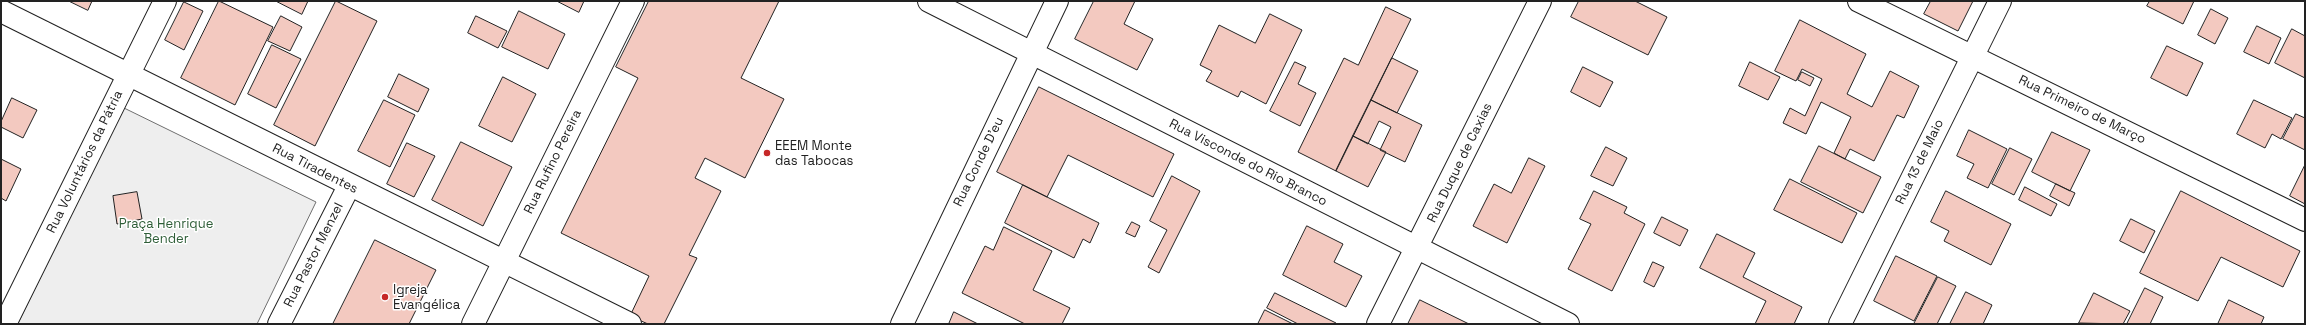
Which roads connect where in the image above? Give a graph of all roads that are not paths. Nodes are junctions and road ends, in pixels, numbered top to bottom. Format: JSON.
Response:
{"nodes":[{"id":1,"x":165,"y":1,"type":"edge"},
{"id":2,"x":633,"y":1,"type":"edge"},
{"id":3,"x":929,"y":1,"type":"edge"},
{"id":4,"x":1057,"y":1,"type":"edge"},
{"id":5,"x":1540,"y":1,"type":"edge"},
{"id":6,"x":1859,"y":1,"type":"edge"},
{"id":7,"x":2000,"y":1,"type":"edge"},
{"id":8,"x":1,"y":12,"type":"edge"},
{"id":9,"x":1032,"y":53,"type":"junction"},
{"id":10,"x":1972,"y":57,"type":"junction"},
{"id":11,"x":128,"y":74,"type":"junction"},
{"id":12,"x":349,"y":186,"type":"junction"},
{"id":13,"x":2305,"y":220,"type":"edge"},
{"id":14,"x":1417,"y":248,"type":"junction"},
{"id":15,"x":503,"y":262,"type":"junction"},
{"id":16,"x":5,"y":324,"type":"edge"},
{"id":17,"x":279,"y":324,"type":"edge"},
{"id":18,"x":473,"y":324,"type":"edge"},
{"id":19,"x":630,"y":324,"type":"edge"},
{"id":20,"x":902,"y":324,"type":"edge"},
{"id":21,"x":1378,"y":324,"type":"edge"},
{"id":22,"x":1568,"y":324,"type":"edge"},
{"id":23,"x":1840,"y":324,"type":"edge"}],
"edges":[{"from":1,"to":11,"type":"street","name":"Rua Voluntários da Pátria"},
{"from":2,"to":15,"type":"street","name":"Rua Rufino Pereira"},
{"from":3,"to":9,"type":"street","name":"Rua Visconde do Rio Branco"},
{"from":4,"to":9,"type":"street","name":"Rua Conde D'eu"},
{"from":5,"to":14,"type":"street","name":"Rua Duque de Caxias"},
{"from":6,"to":10,"type":"street","name":"Rua Primeiro de Março"},
{"from":7,"to":10,"type":"street","name":"Rua 13 de Maio"},
{"from":8,"to":11,"type":"street","name":"Rua Tiradentes"},
{"from":9,"to":14,"type":"street","name":"Rua Visconde do Rio Branco"},
{"from":9,"to":20,"type":"street","name":"Rua Conde D'eu"},
{"from":10,"to":13,"type":"street","name":"Rua Primeiro de Março"},
{"from":10,"to":23,"type":"street","name":"Rua 13 de Maio"},
{"from":11,"to":12,"type":"street","name":"Rua Tiradentes"},
{"from":11,"to":16,"type":"street","name":"Rua Voluntários da Pátria"},
{"from":12,"to":15,"type":"street","name":"Rua Tiradentes"},
{"from":12,"to":17,"type":"street","name":"Rua Pastor Menzel"},
{"from":14,"to":21,"type":"street","name":"Rua Duque de Caxias"},
{"from":14,"to":22,"type":"street","name":"Rua Visconde do Rio Branco"},
{"from":15,"to":18,"type":"street","name":"Rua Rufino Pereira"},
{"from":15,"to":19,"type":"street","name":"Rua Tiradentes"}]}
